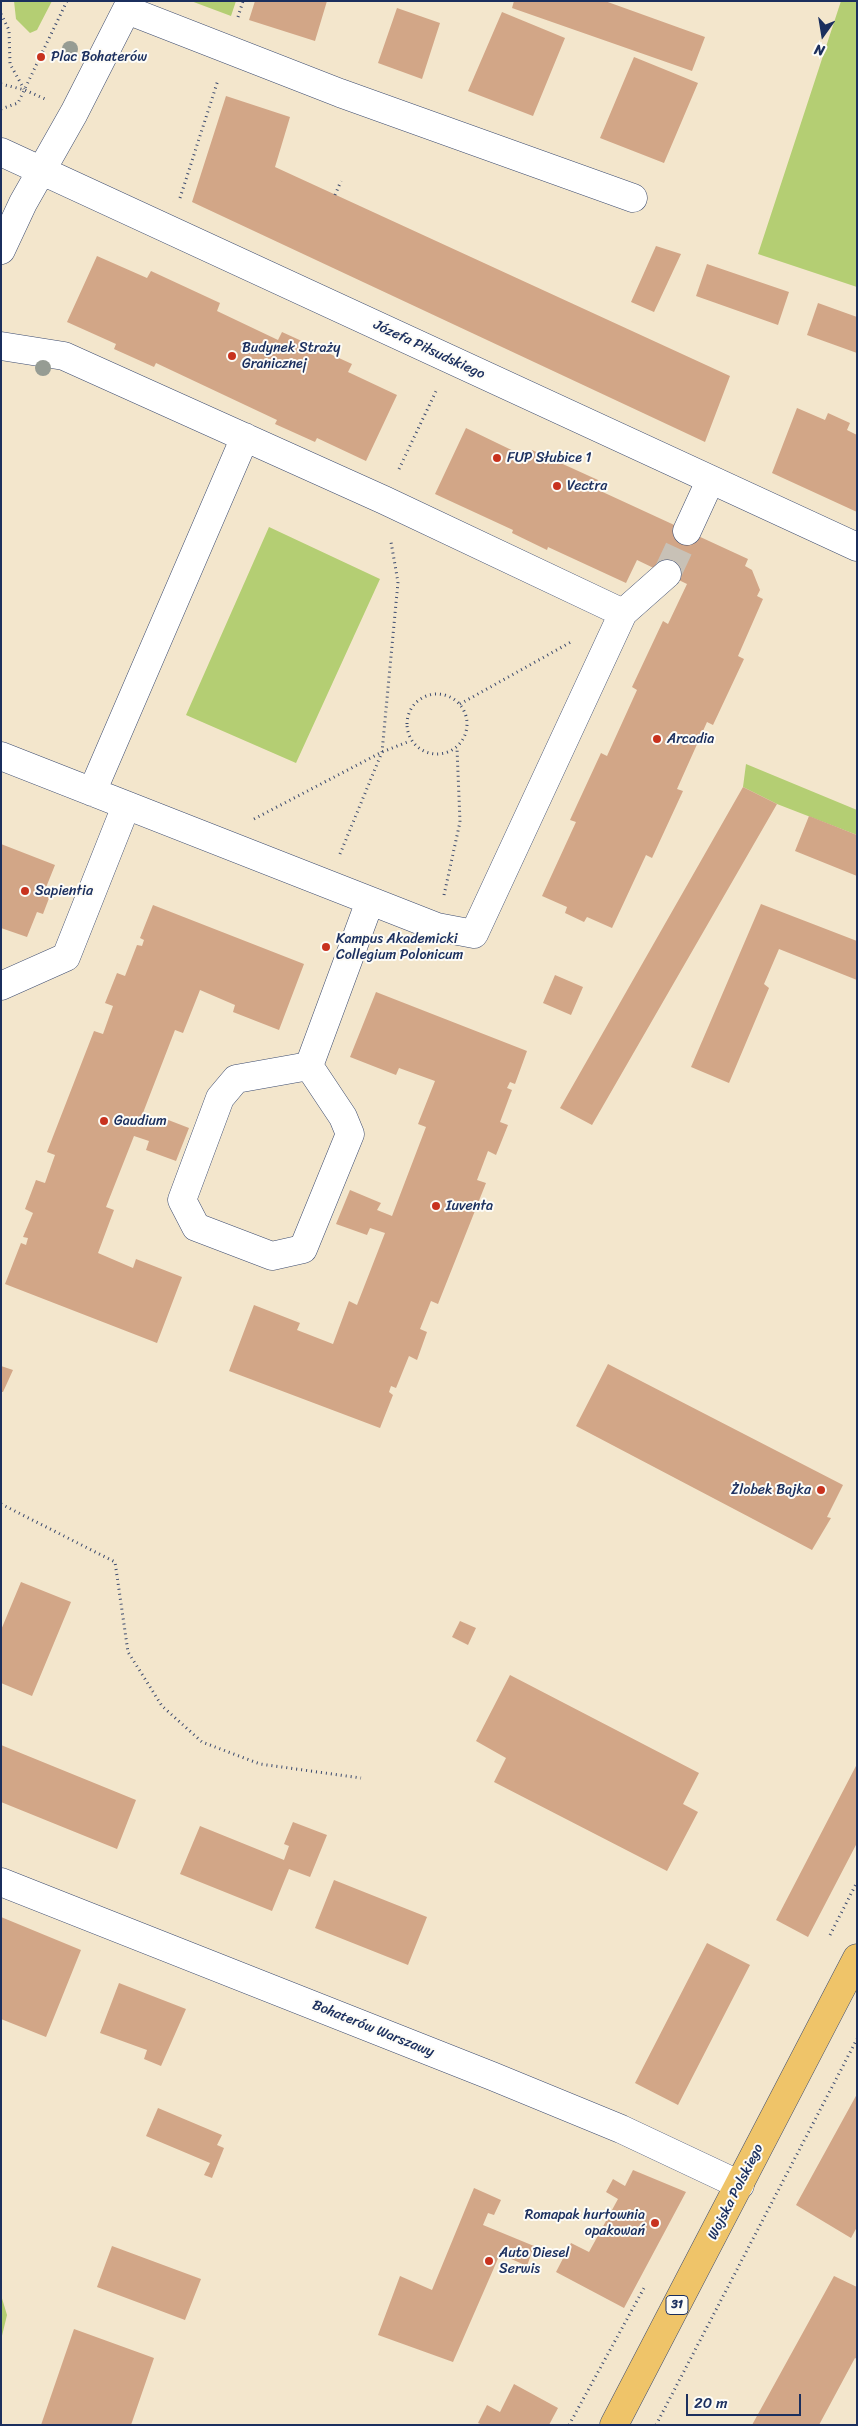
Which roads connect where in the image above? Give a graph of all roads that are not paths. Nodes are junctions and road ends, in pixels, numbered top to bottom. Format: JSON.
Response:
{"nodes":[{"id":1,"x":129,"y":5,"type":"edge"},
{"id":2,"x":1,"y":152,"type":"edge"},
{"id":3,"x":42,"y":172,"type":"junction"},
{"id":4,"x":633,"y":198,"type":"dead end"},
{"id":5,"x":1,"y":250,"type":"edge"},
{"id":6,"x":1,"y":346,"type":"edge"},
{"id":7,"x":245,"y":437,"type":"junction"},
{"id":8,"x":710,"y":481,"type":"junction"},
{"id":9,"x":687,"y":531,"type":"tunnel mouth"},
{"id":10,"x":857,"y":547,"type":"edge"},
{"id":11,"x":667,"y":574,"type":"tunnel mouth"},
{"id":12,"x":623,"y":613,"type":"junction"},
{"id":13,"x":1,"y":756,"type":"edge"},
{"id":14,"x":92,"y":792,"type":"junction"},
{"id":15,"x":126,"y":806,"type":"junction"},
{"id":16,"x":370,"y":900,"type":"junction"},
{"id":17,"x":1,"y":986,"type":"edge"},
{"id":18,"x":309,"y":1066,"type":"junction"},
{"id":19,"x":1,"y":1882,"type":"edge"},
{"id":20,"x":857,"y":1958,"type":"edge"},
{"id":21,"x":740,"y":2185,"type":"junction"},
{"id":22,"x":614,"y":2425,"type":"edge"}],
"edges":[{"from":1,"to":3,"type":"street"},
{"from":1,"to":4,"type":"street"},
{"from":2,"to":3,"type":"street","name":"Józefa Piłsudskiego"},
{"from":3,"to":5,"type":"street"},
{"from":3,"to":8,"type":"street","name":"Józefa Piłsudskiego"},
{"from":6,"to":7,"type":"street"},
{"from":7,"to":12,"type":"street"},
{"from":7,"to":14,"type":"street"},
{"from":8,"to":9,"type":"street"},
{"from":8,"to":10,"type":"street","name":"Józefa Piłsudskiego"},
{"from":11,"to":12,"type":"street"},
{"from":12,"to":16,"type":"street"},
{"from":13,"to":14,"type":"street"},
{"from":14,"to":15,"type":"street"},
{"from":15,"to":16,"type":"street"},
{"from":15,"to":17,"type":"street"},
{"from":16,"to":18,"type":"street"},
{"from":18,"to":18,"type":"street"},
{"from":19,"to":21,"type":"street","name":"Bohaterów Warszawy"},
{"from":20,"to":21,"type":"main road","name":"Wojska Polskiego","number":"31"},
{"from":21,"to":22,"type":"main road","name":"Wojska Polskiego","number":"31"}]}
